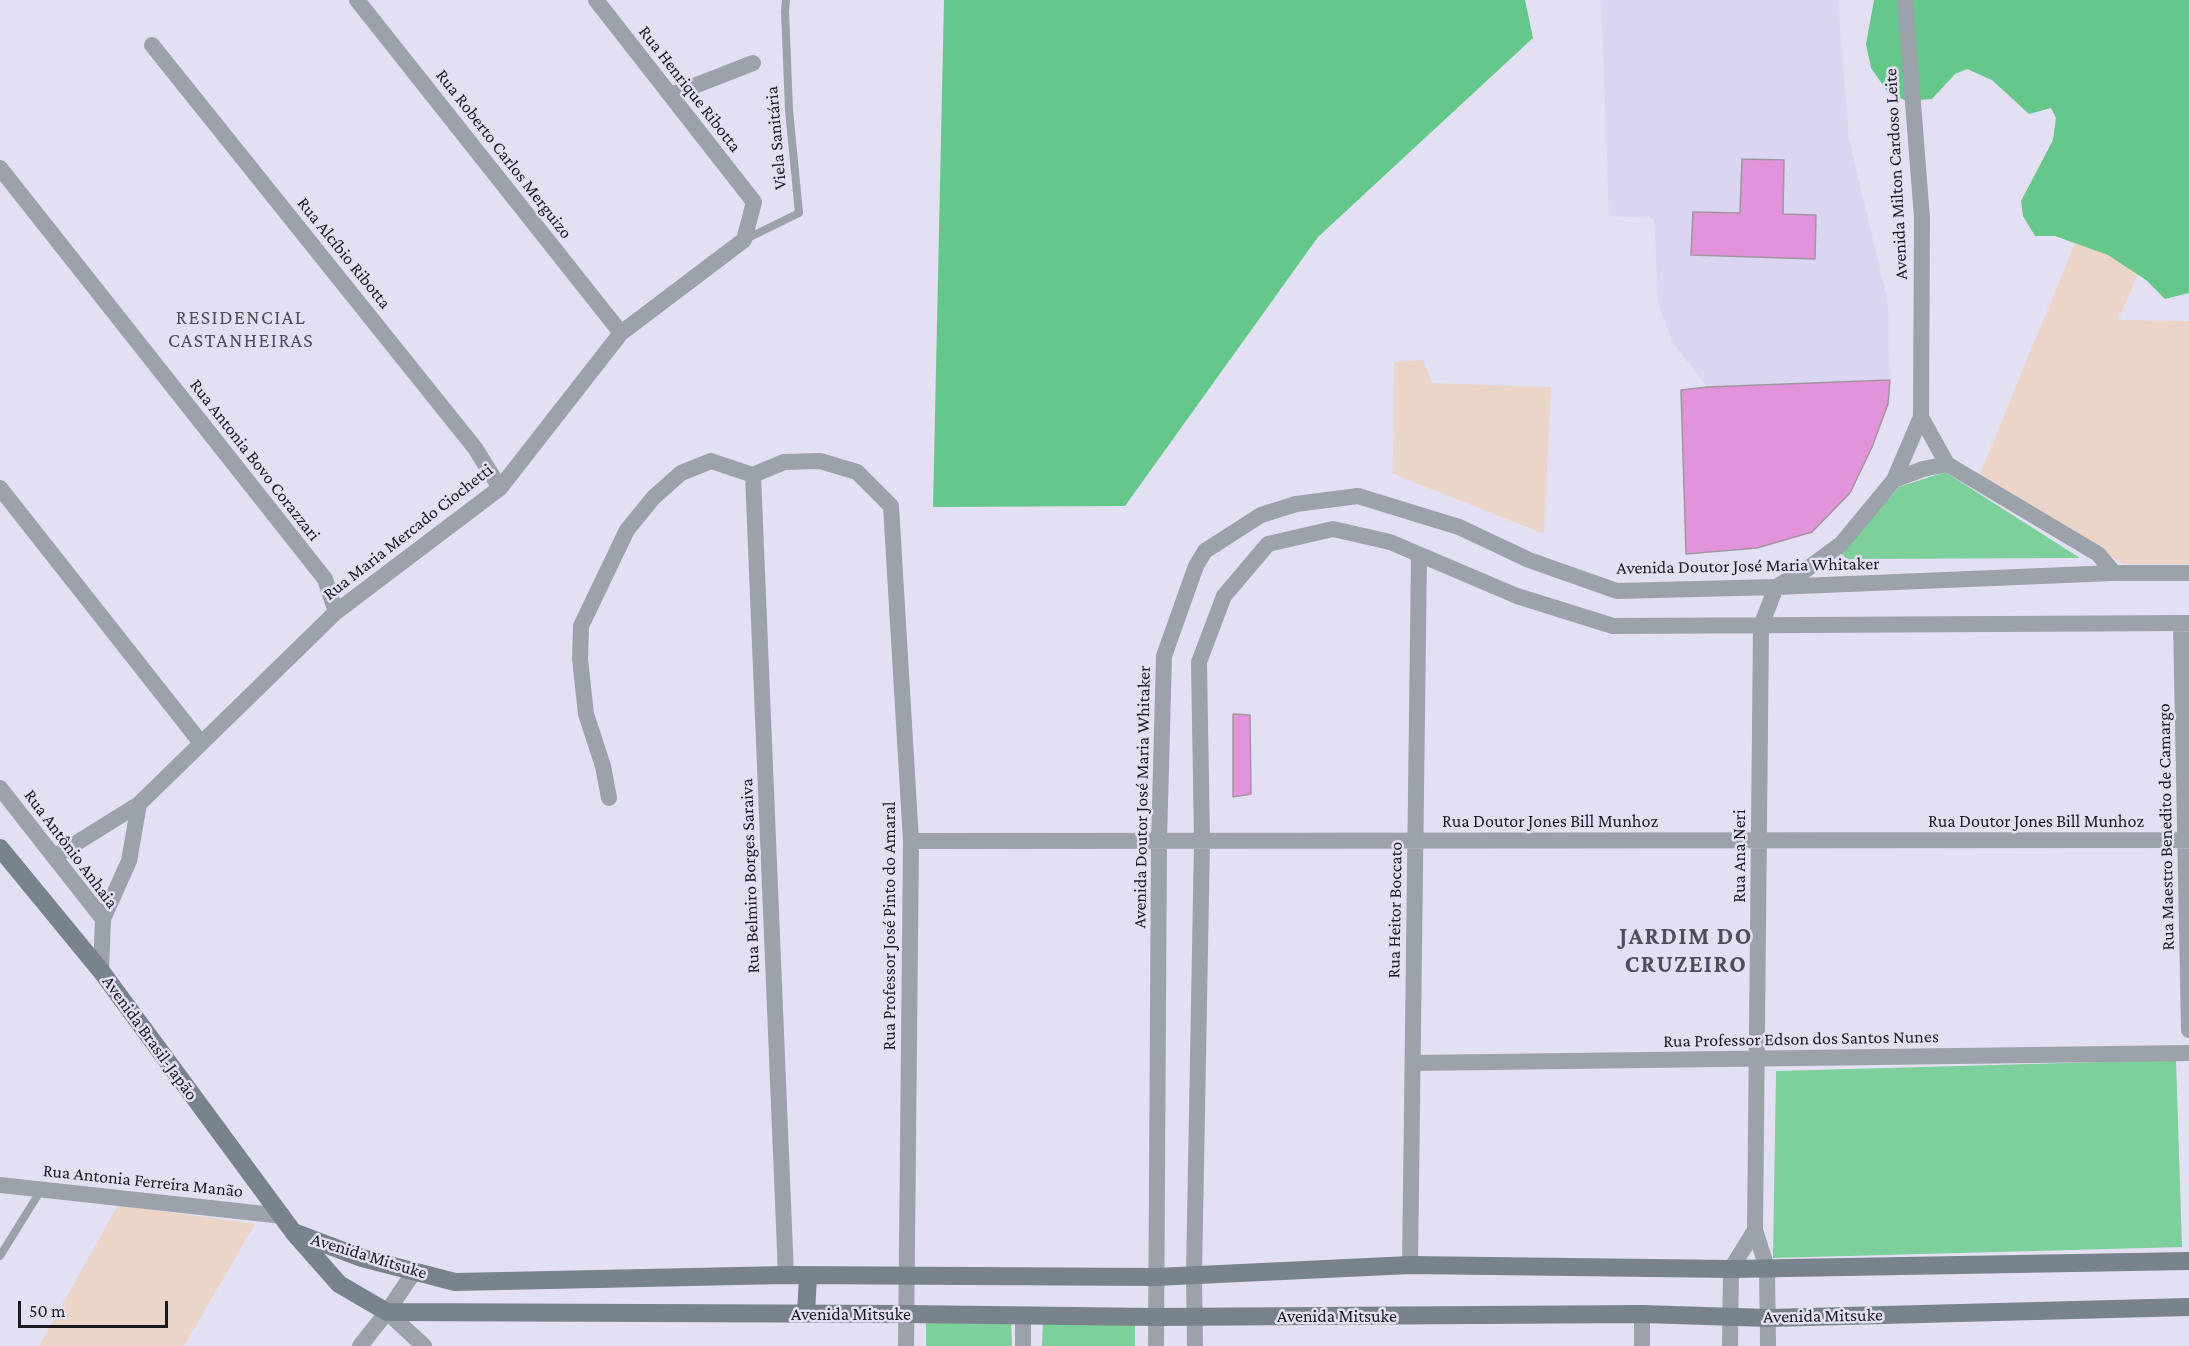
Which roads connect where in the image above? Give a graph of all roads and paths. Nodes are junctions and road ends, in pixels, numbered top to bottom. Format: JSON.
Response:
{"nodes":[{"id":1,"x":357,"y":0,"type":"edge"},
{"id":2,"x":596,"y":0,"type":"edge"},
{"id":3,"x":786,"y":0,"type":"edge"},
{"id":4,"x":1905,"y":0,"type":"edge"},
{"id":5,"x":152,"y":45,"type":"dead end"},
{"id":6,"x":753,"y":63,"type":"dead end"},
{"id":7,"x":671,"y":95,"type":"junction"},
{"id":8,"x":0,"y":168,"type":"edge"},
{"id":9,"x":744,"y":240,"type":"junction"},
{"id":10,"x":621,"y":333,"type":"junction"},
{"id":11,"x":1922,"y":417,"type":"junction"},
{"id":12,"x":1947,"y":464,"type":"junction"},
{"id":13,"x":753,"y":475,"type":"junction"},
{"id":14,"x":1894,"y":480,"type":"junction"},
{"id":15,"x":0,"y":488,"type":"edge"},
{"id":16,"x":500,"y":488,"type":"junction"},
{"id":17,"x":1419,"y":555,"type":"junction"},
{"id":18,"x":2114,"y":573,"type":"junction"},
{"id":19,"x":2189,"y":573,"type":"edge"},
{"id":20,"x":1776,"y":587,"type":"junction"},
{"id":21,"x":336,"y":612,"type":"junction"},
{"id":22,"x":2185,"y":623,"type":"edge"},
{"id":23,"x":1761,"y":626,"type":"junction"},
{"id":24,"x":201,"y":743,"type":"junction"},
{"id":25,"x":0,"y":788,"type":"edge"},
{"id":26,"x":609,"y":798,"type":"dead end"},
{"id":27,"x":139,"y":804,"type":"junction"},
{"id":28,"x":2187,"y":840,"type":"edge"},
{"id":29,"x":911,"y":841,"type":"junction"},
{"id":30,"x":1159,"y":841,"type":"junction"},
{"id":31,"x":1202,"y":841,"type":"junction"},
{"id":32,"x":1416,"y":841,"type":"junction"},
{"id":33,"x":1758,"y":841,"type":"junction"},
{"id":34,"x":0,"y":848,"type":"edge"},
{"id":35,"x":54,"y":857,"type":"junction"},
{"id":36,"x":103,"y":919,"type":"junction"},
{"id":37,"x":101,"y":971,"type":"junction"},
{"id":38,"x":2189,"y":1030,"type":"edge"},
{"id":39,"x":2189,"y":1053,"type":"edge"},
{"id":40,"x":1758,"y":1059,"type":"junction"},
{"id":41,"x":1413,"y":1063,"type":"junction"},
{"id":42,"x":0,"y":1185,"type":"edge"},
{"id":43,"x":41,"y":1189,"type":"junction"},
{"id":44,"x":283,"y":1216,"type":"junction"},
{"id":45,"x":1755,"y":1230,"type":"junction"},
{"id":46,"x":294,"y":1233,"type":"junction"},
{"id":47,"x":0,"y":1256,"type":"edge"},
{"id":48,"x":2189,"y":1261,"type":"edge"},
{"id":49,"x":1410,"y":1265,"type":"junction"},
{"id":50,"x":1767,"y":1268,"type":"junction"},
{"id":51,"x":1731,"y":1269,"type":"junction"},
{"id":52,"x":414,"y":1272,"type":"junction"},
{"id":53,"x":786,"y":1275,"type":"junction"},
{"id":54,"x":808,"y":1275,"type":"junction"},
{"id":55,"x":1194,"y":1275,"type":"junction"},
{"id":56,"x":906,"y":1276,"type":"junction"},
{"id":57,"x":1156,"y":1277,"type":"junction"},
{"id":58,"x":2189,"y":1307,"type":"edge"},
{"id":59,"x":387,"y":1312,"type":"junction"},
{"id":60,"x":806,"y":1313,"type":"junction"},
{"id":61,"x":906,"y":1314,"type":"junction"},
{"id":62,"x":1642,"y":1314,"type":"junction"},
{"id":63,"x":1023,"y":1315,"type":"junction"},
{"id":64,"x":1156,"y":1317,"type":"junction"},
{"id":65,"x":1195,"y":1317,"type":"junction"},
{"id":66,"x":1730,"y":1317,"type":"junction"},
{"id":67,"x":1769,"y":1318,"type":"junction"},
{"id":68,"x":360,"y":1346,"type":"edge"},
{"id":69,"x":424,"y":1346,"type":"edge"},
{"id":70,"x":906,"y":1346,"type":"edge"},
{"id":71,"x":1023,"y":1346,"type":"edge"},
{"id":72,"x":1156,"y":1346,"type":"edge"},
{"id":73,"x":1195,"y":1346,"type":"edge"},
{"id":74,"x":1642,"y":1346,"type":"edge"},
{"id":75,"x":1730,"y":1346,"type":"edge"},
{"id":76,"x":1768,"y":1346,"type":"edge"}],
"edges":[{"from":1,"to":10,"type":"street","name":"Rua Roberto Carlos Merguizo"},
{"from":2,"to":7,"type":"street","name":"Rua Henrique Ribotta"},
{"from":3,"to":9,"type":"lane","name":"Viela Sanitária"},
{"from":4,"to":11,"type":"street","name":"Avenida Milton Cardoso Leite"},
{"from":5,"to":16,"type":"street","name":"Rua Alcíbio Ribotta"},
{"from":6,"to":7,"type":"street"},
{"from":7,"to":9,"type":"street","name":"Rua Henrique Ribotta"},
{"from":8,"to":21,"type":"street","name":"Rua Antonia Bovo Corazzari"},
{"from":9,"to":10,"type":"street","name":"Rua Maria Mercado Ciochetti"},
{"from":10,"to":16,"type":"street","name":"Rua Maria Mercado Ciochetti"},
{"from":11,"to":12,"type":"street","name":"Avenida Milton Cardoso Leite"},
{"from":11,"to":14,"type":"street","name":"Avenida Milton Cardoso Leite"},
{"from":12,"to":14,"type":"street","name":"Avenida Milton Cardoso Leite"},
{"from":12,"to":18,"type":"street"},
{"from":13,"to":26,"type":"street"},
{"from":13,"to":29,"type":"street","name":"Rua Professor José Pinto do Amaral"},
{"from":13,"to":53,"type":"street","name":"Rua Belmiro Borges Saraiva"},
{"from":14,"to":20,"type":"street","name":"Avenida Milton Cardoso Leite"},
{"from":15,"to":24,"type":"street"},
{"from":16,"to":21,"type":"street","name":"Rua Maria Mercado Ciochetti"},
{"from":17,"to":23,"type":"street"},
{"from":17,"to":31,"type":"street"},
{"from":17,"to":32,"type":"street","name":"Rua Heitor Boccato"},
{"from":18,"to":19,"type":"street","name":"Avenida Doutor José Maria Whitaker"},
{"from":18,"to":20,"type":"street","name":"Avenida Doutor José Maria Whitaker"},
{"from":20,"to":23,"type":"street"},
{"from":20,"to":30,"type":"street","name":"Avenida Doutor José Maria Whitaker"},
{"from":21,"to":24,"type":"street","name":"Rua Maria Mercado Ciochetti"},
{"from":22,"to":23,"type":"street"},
{"from":22,"to":28,"type":"street","name":"Rua Maestro Benedito de Camargo"},
{"from":23,"to":33,"type":"street","name":"Rua Ana Neri"},
{"from":24,"to":27,"type":"street","name":"Rua Maria Mercado Ciochetti"},
{"from":25,"to":35,"type":"street","name":"Rua Antônio Anhaia"},
{"from":27,"to":35,"type":"street","name":"Rua Maria Mercado Ciochetti"},
{"from":27,"to":36,"type":"street"},
{"from":28,"to":33,"type":"street","name":"Rua Doutor Jones Bill Munhoz"},
{"from":28,"to":38,"type":"street","name":"Rua Maestro Benedito de Camargo"},
{"from":29,"to":30,"type":"street","name":"Rua Doutor Jones Bill Munhoz"},
{"from":29,"to":56,"type":"street","name":"Rua Professor José Pinto do Amaral"},
{"from":30,"to":31,"type":"street","name":"Rua Doutor Jones Bill Munhoz"},
{"from":30,"to":57,"type":"street","name":"Avenida Doutor José Maria Whitaker"},
{"from":31,"to":32,"type":"street","name":"Rua Doutor Jones Bill Munhoz"},
{"from":31,"to":55,"type":"street"},
{"from":32,"to":33,"type":"street","name":"Rua Doutor Jones Bill Munhoz"},
{"from":32,"to":41,"type":"street","name":"Rua Heitor Boccato"},
{"from":33,"to":40,"type":"street","name":"Rua Ana Neri"},
{"from":34,"to":37,"type":"main road","name":"Avenida Brasil-Japão"},
{"from":35,"to":36,"type":"street","name":"Rua Antônio Anhaia"},
{"from":36,"to":37,"type":"street","name":"Rua Antônio Anhaia"},
{"from":37,"to":44,"type":"main road","name":"Avenida Brasil-Japão"},
{"from":39,"to":40,"type":"street","name":"Rua Professor Edson dos Santos Nunes"},
{"from":40,"to":41,"type":"street","name":"Rua Professor Edson dos Santos Nunes"},
{"from":40,"to":45,"type":"street","name":"Rua Ana Neri"},
{"from":41,"to":49,"type":"street","name":"Rua Heitor Boccato"},
{"from":42,"to":43,"type":"street","name":"Rua Antonia Ferreira Manão"},
{"from":43,"to":44,"type":"street","name":"Rua Antonia Ferreira Manão"},
{"from":43,"to":47,"type":"lane"},
{"from":44,"to":46,"type":"main road","name":"Avenida Brasil-Japão"},
{"from":45,"to":50,"type":"street","name":"Rua Ana Neri"},
{"from":45,"to":51,"type":"street"},
{"from":46,"to":52,"type":"main road","name":"Avenida Mitsuke"},
{"from":46,"to":59,"type":"main road","name":"Avenida Mitsuke"},
{"from":48,"to":50,"type":"main road","name":"Avenida Mitsuke"},
{"from":49,"to":51,"type":"main road","name":"Avenida Mitsuke"},
{"from":49,"to":55,"type":"main road","name":"Avenida Mitsuke"},
{"from":50,"to":51,"type":"main road","name":"Avenida Mitsuke"},
{"from":50,"to":67,"type":"street","name":"Rua Ana Neri"},
{"from":51,"to":66,"type":"street"},
{"from":52,"to":53,"type":"main road","name":"Avenida Mitsuke"},
{"from":52,"to":59,"type":"street"},
{"from":53,"to":54,"type":"main road","name":"Avenida Mitsuke"},
{"from":54,"to":56,"type":"main road","name":"Avenida Mitsuke"},
{"from":54,"to":60,"type":"main road"},
{"from":55,"to":57,"type":"main road","name":"Avenida Mitsuke"},
{"from":55,"to":65,"type":"street"},
{"from":56,"to":57,"type":"main road","name":"Avenida Mitsuke"},
{"from":56,"to":61,"type":"street","name":"Rua Professor José Pinto do Amaral"},
{"from":57,"to":64,"type":"street","name":"Avenida Doutor José Maria Whitaker"},
{"from":58,"to":67,"type":"main road","name":"Avenida Mitsuke"},
{"from":59,"to":60,"type":"main road","name":"Avenida Mitsuke"},
{"from":59,"to":68,"type":"street"},
{"from":59,"to":69,"type":"street"},
{"from":60,"to":61,"type":"main road","name":"Avenida Mitsuke"},
{"from":61,"to":63,"type":"main road","name":"Avenida Mitsuke"},
{"from":61,"to":70,"type":"street","name":"Rua Professor José Pinto do Amaral"},
{"from":62,"to":65,"type":"main road","name":"Avenida Mitsuke"},
{"from":62,"to":66,"type":"main road","name":"Avenida Mitsuke"},
{"from":62,"to":74,"type":"street"},
{"from":63,"to":64,"type":"main road","name":"Avenida Mitsuke"},
{"from":63,"to":71,"type":"street"},
{"from":64,"to":65,"type":"main road","name":"Avenida Mitsuke"},
{"from":64,"to":72,"type":"street","name":"Avenida Doutor José Maria Whitaker"},
{"from":65,"to":73,"type":"street"},
{"from":66,"to":67,"type":"main road","name":"Avenida Mitsuke"},
{"from":66,"to":75,"type":"street"},
{"from":67,"to":76,"type":"street","name":"Rua Ana Neri"}]}
